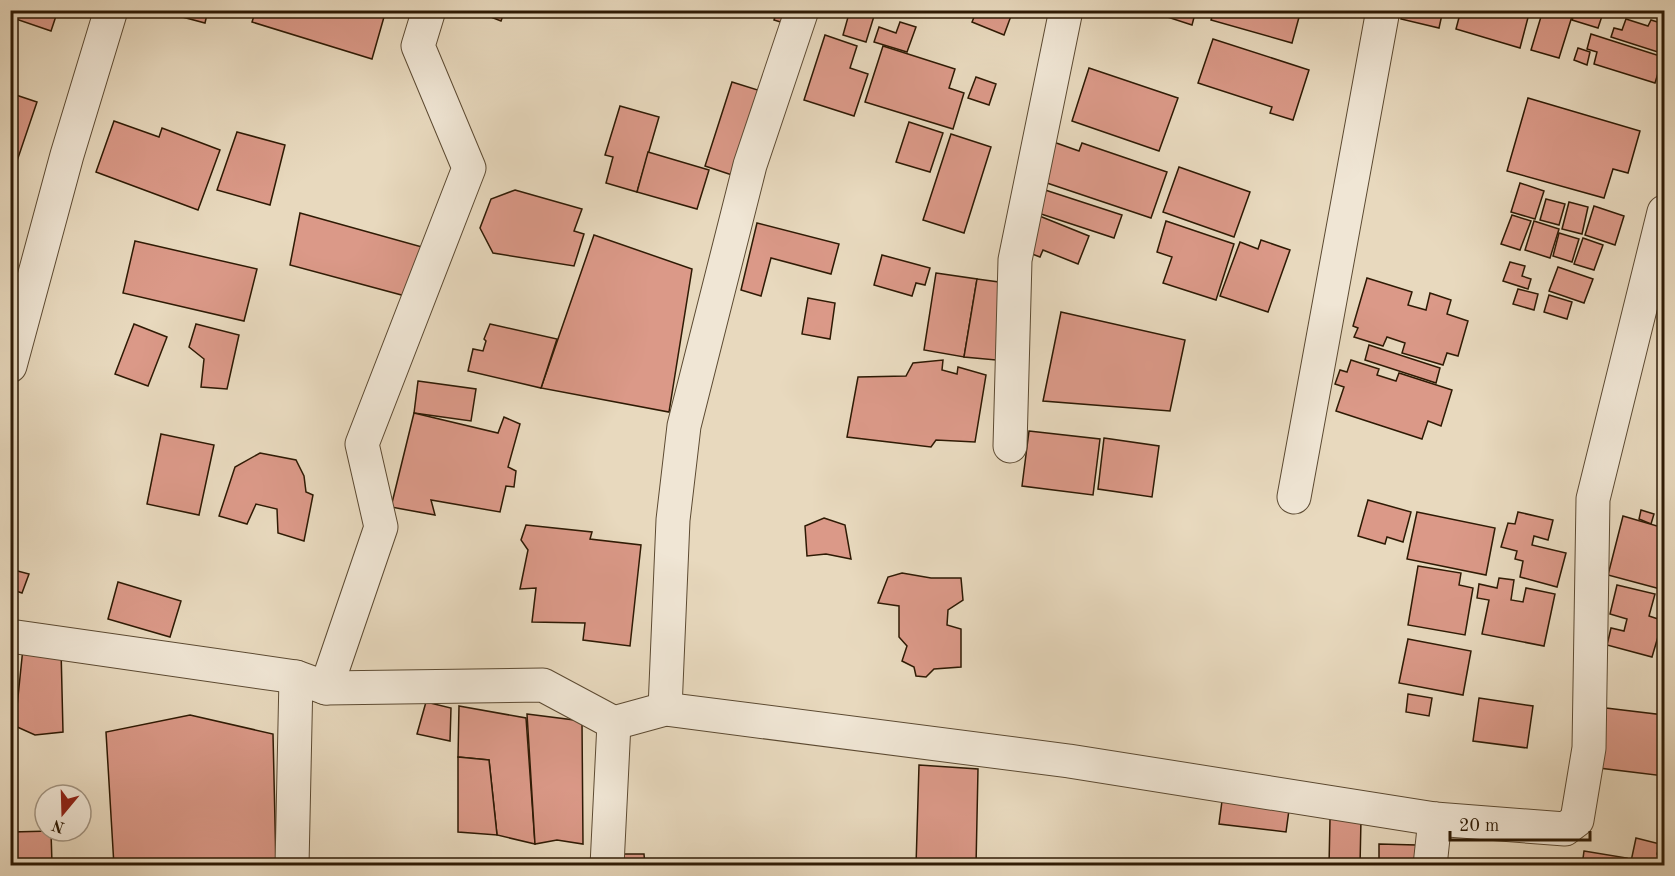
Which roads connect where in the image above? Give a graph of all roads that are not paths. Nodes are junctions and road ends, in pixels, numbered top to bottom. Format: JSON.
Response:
{"nodes":[{"id":1,"x":111,"y":10,"type":"edge"},
{"id":2,"x":429,"y":10,"type":"edge"},
{"id":3,"x":802,"y":10,"type":"edge"},
{"id":4,"x":1066,"y":10,"type":"edge"},
{"id":5,"x":1383,"y":10,"type":"edge"},
{"id":6,"x":1665,"y":212,"type":"edge"},
{"id":7,"x":10,"y":366,"type":"edge"},
{"id":8,"x":1010,"y":446,"type":"dead end"},
{"id":9,"x":1294,"y":497,"type":"dead end"},
{"id":10,"x":10,"y":636,"type":"edge"},
{"id":11,"x":311,"y":682,"type":"junction"},
{"id":12,"x":665,"y":709,"type":"junction"},
{"id":13,"x":614,"y":723,"type":"junction"},
{"id":14,"x":1435,"y":819,"type":"junction"},
{"id":15,"x":292,"y":866,"type":"edge"},
{"id":16,"x":607,"y":866,"type":"edge"},
{"id":17,"x":1430,"y":866,"type":"edge"}],
"edges":[{"from":1,"to":7,"type":"street"},
{"from":2,"to":11,"type":"street"},
{"from":3,"to":12,"type":"street"},
{"from":4,"to":8,"type":"street"},
{"from":5,"to":9,"type":"street"},
{"from":6,"to":14,"type":"street"},
{"from":10,"to":11,"type":"street"},
{"from":11,"to":13,"type":"street"},
{"from":11,"to":15,"type":"street"},
{"from":12,"to":13,"type":"street"},
{"from":12,"to":14,"type":"street"},
{"from":13,"to":16,"type":"street"},
{"from":14,"to":17,"type":"street"}]}
